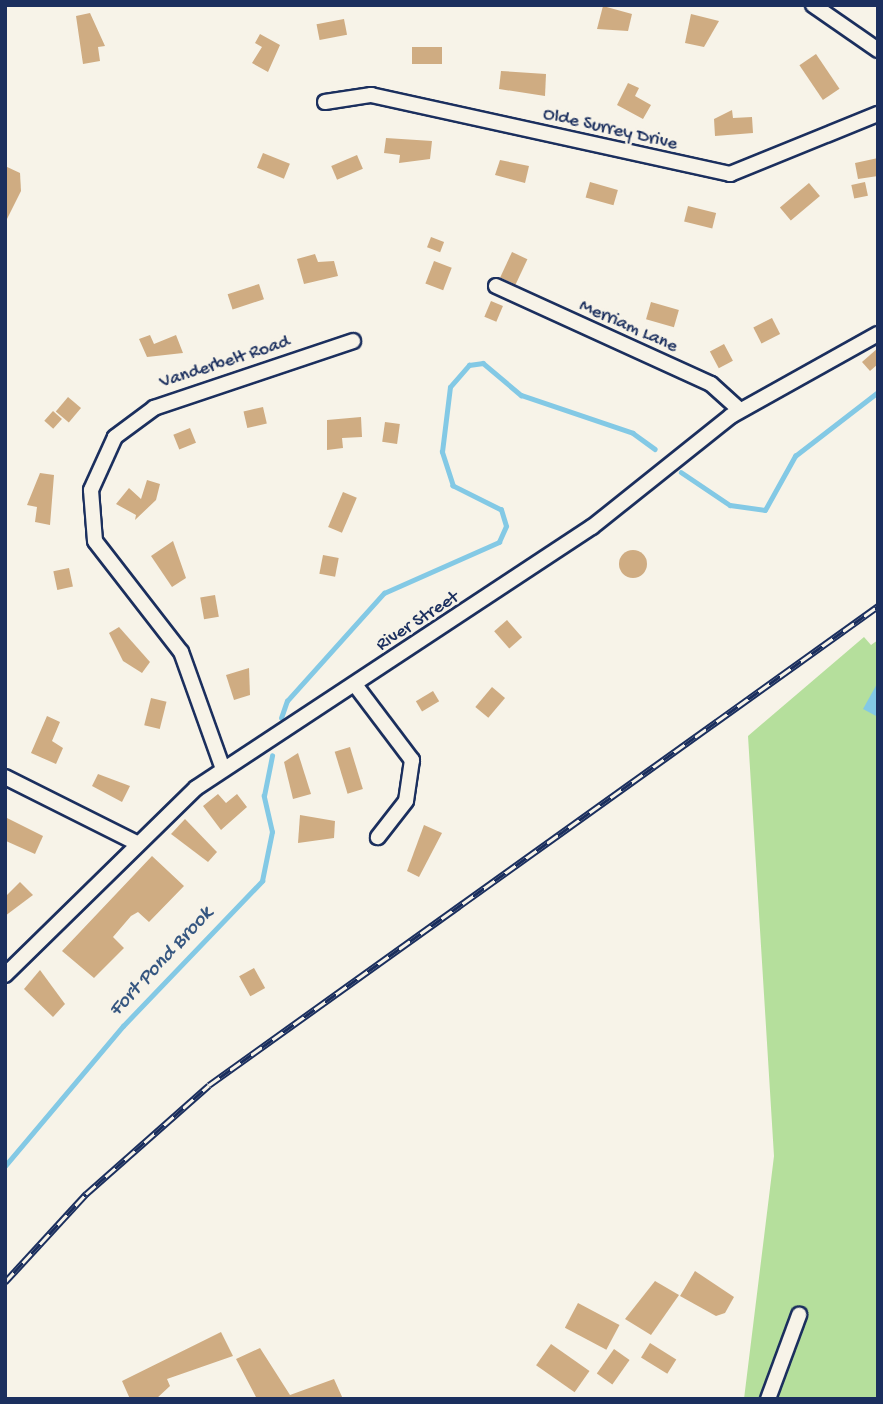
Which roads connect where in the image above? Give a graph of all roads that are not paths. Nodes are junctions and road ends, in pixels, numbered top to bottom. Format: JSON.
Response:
{"nodes":[{"id":1,"x":813,"y":5,"type":"edge"},
{"id":2,"x":878,"y":50,"type":"edge"},
{"id":3,"x":325,"y":102,"type":"dead end"},
{"id":4,"x":878,"y":114,"type":"edge"},
{"id":5,"x":496,"y":286,"type":"dead end"},
{"id":6,"x":878,"y":334,"type":"edge"},
{"id":7,"x":353,"y":341,"type":"dead end"},
{"id":8,"x":740,"y":410,"type":"junction"},
{"id":9,"x":356,"y":686,"type":"junction"},
{"id":10,"x":223,"y":769,"type":"junction"},
{"id":11,"x":5,"y":777,"type":"edge"},
{"id":12,"x":378,"y":837,"type":"dead end"},
{"id":13,"x":135,"y":842,"type":"junction"},
{"id":14,"x":5,"y":975,"type":"edge"},
{"id":15,"x":799,"y":1315,"type":"dead end"},
{"id":16,"x":768,"y":1399,"type":"edge"}],
"edges":[{"from":1,"to":2,"type":"street"},
{"from":3,"to":4,"type":"street","name":"Olde Surrey Drive"},
{"from":5,"to":8,"type":"street","name":"Merriam Lane"},
{"from":6,"to":8,"type":"street","name":"River Street"},
{"from":7,"to":10,"type":"street","name":"Vanderbelt Road"},
{"from":8,"to":9,"type":"street","name":"River Street"},
{"from":9,"to":10,"type":"street","name":"River Street"},
{"from":9,"to":12,"type":"street"},
{"from":10,"to":13,"type":"street","name":"River Street"},
{"from":11,"to":13,"type":"street"},
{"from":13,"to":14,"type":"street","name":"River Street"},
{"from":15,"to":16,"type":"street"}]}
